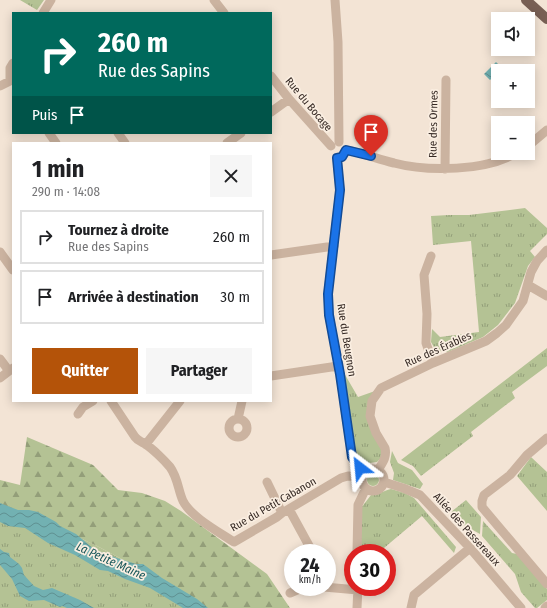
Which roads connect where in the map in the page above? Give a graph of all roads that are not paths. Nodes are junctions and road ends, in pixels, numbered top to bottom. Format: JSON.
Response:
{"nodes":[{"id":1,"x":51,"y":0,"type":"edge"},
{"id":2,"x":214,"y":0,"type":"edge"},
{"id":3,"x":335,"y":0,"type":"edge"},
{"id":4,"x":526,"y":0,"type":"edge"},
{"id":5,"x":44,"y":12,"type":"edge"},
{"id":6,"x":223,"y":12,"type":"edge"},
{"id":7,"x":547,"y":19,"type":"edge"},
{"id":8,"x":12,"y":65,"type":"edge"},
{"id":9,"x":272,"y":77,"type":"edge"},
{"id":10,"x":446,"y":80,"type":"dead end"},
{"id":11,"x":12,"y":83,"type":"edge"},
{"id":12,"x":0,"y":86,"type":"edge"},
{"id":13,"x":288,"y":99,"type":"junction"},
{"id":14,"x":272,"y":111,"type":"edge"},
{"id":15,"x":547,"y":130,"type":"edge"},
{"id":16,"x":535,"y":140,"type":"edge"},
{"id":17,"x":335,"y":144,"type":"junction"},
{"id":18,"x":346,"y":150,"type":"junction"},
{"id":19,"x":337,"y":158,"type":"junction"},
{"id":20,"x":501,"y":160,"type":"edge"},
{"id":21,"x":445,"y":168,"type":"junction"},
{"id":22,"x":334,"y":246,"type":"junction"},
{"id":23,"x":547,"y":250,"type":"edge"},
{"id":24,"x":0,"y":252,"type":"edge"},
{"id":25,"x":272,"y":255,"type":"edge"},
{"id":26,"x":431,"y":256,"type":"dead end"},
{"id":27,"x":12,"y":269,"type":"edge"},
{"id":28,"x":528,"y":285,"type":"junction"},
{"id":29,"x":547,"y":296,"type":"edge"},
{"id":30,"x":0,"y":359,"type":"edge"},
{"id":31,"x":433,"y":363,"type":"junction"},
{"id":32,"x":338,"y":366,"type":"junction"},
{"id":33,"x":11,"y":370,"type":"edge"},
{"id":34,"x":272,"y":376,"type":"edge"},
{"id":35,"x":0,"y":378,"type":"edge"},
{"id":36,"x":91,"y":402,"type":"edge"},
{"id":37,"x":112,"y":402,"type":"edge"},
{"id":38,"x":179,"y":402,"type":"edge"},
{"id":39,"x":242,"y":402,"type":"edge"},
{"id":40,"x":78,"y":414,"type":"dead end"},
{"id":41,"x":238,"y":419,"type":"dead end"},
{"id":42,"x":547,"y":438,"type":"edge"},
{"id":43,"x":146,"y":444,"type":"junction"},
{"id":44,"x":378,"y":470,"type":"junction"},
{"id":45,"x":364,"y":474,"type":"junction"},
{"id":46,"x":267,"y":482,"type":"dead end"},
{"id":47,"x":384,"y":482,"type":"junction"},
{"id":48,"x":366,"y":488,"type":"junction"},
{"id":49,"x":286,"y":511,"type":"junction"},
{"id":50,"x":307,"y":544,"type":"edge"},
{"id":51,"x":357,"y":544,"type":"edge"},
{"id":52,"x":470,"y":548,"type":"junction"},
{"id":53,"x":547,"y":584,"type":"edge"},
{"id":54,"x":358,"y":596,"type":"edge"},
{"id":55,"x":357,"y":608,"type":"edge"},
{"id":56,"x":411,"y":608,"type":"edge"},
{"id":57,"x":521,"y":608,"type":"edge"}],
"edges":[{"from":1,"to":5,"type":"street"},
{"from":2,"to":6,"type":"street"},
{"from":3,"to":17,"type":"street"},
{"from":4,"to":7,"type":"main road"},
{"from":8,"to":11,"type":"street"},
{"from":9,"to":13,"type":"street","name":"Rue du Bocage"},
{"from":10,"to":21,"type":"street","name":"Rue des Ormes"},
{"from":11,"to":12,"type":"street"},
{"from":13,"to":14,"type":"street"},
{"from":13,"to":17,"type":"street","name":"Rue du Bocage"},
{"from":15,"to":16,"type":"street"},
{"from":17,"to":18,"type":"street"},
{"from":17,"to":19,"type":"street"},
{"from":18,"to":19,"type":"street"},
{"from":18,"to":21,"type":"street"},
{"from":19,"to":22,"type":"street","name":"Rue du Beugnon"},
{"from":20,"to":21,"type":"street"},
{"from":22,"to":25,"type":"street"},
{"from":22,"to":32,"type":"street","name":"Rue du Beugnon"},
{"from":23,"to":28,"type":"street","name":"Rue des Érables"},
{"from":24,"to":27,"type":"street"},
{"from":26,"to":31,"type":"street"},
{"from":28,"to":29,"type":"street"},
{"from":28,"to":31,"type":"street","name":"Rue des Érables"},
{"from":30,"to":33,"type":"street"},
{"from":31,"to":44,"type":"street","name":"Rue des Érables"},
{"from":32,"to":34,"type":"street"},
{"from":32,"to":45,"type":"street","name":"Rue du Beugnon"},
{"from":33,"to":35,"type":"street"},
{"from":36,"to":40,"type":"street"},
{"from":37,"to":43,"type":"street"},
{"from":38,"to":43,"type":"street"},
{"from":39,"to":41,"type":"street"},
{"from":42,"to":53,"type":"street"},
{"from":43,"to":49,"type":"street","name":"Rue du Petit Cabanon"},
{"from":44,"to":45,"type":"street"},
{"from":44,"to":47,"type":"street"},
{"from":45,"to":48,"type":"street"},
{"from":45,"to":49,"type":"street","name":"Rue du Petit Cabanon"},
{"from":46,"to":49,"type":"street"},
{"from":47,"to":48,"type":"street"},
{"from":47,"to":52,"type":"street","name":"Allée des Passereaux"},
{"from":48,"to":51,"type":"street"},
{"from":49,"to":50,"type":"street"},
{"from":52,"to":56,"type":"street"},
{"from":52,"to":57,"type":"street","name":"Allée des Passereaux"},
{"from":54,"to":55,"type":"street"}]}
